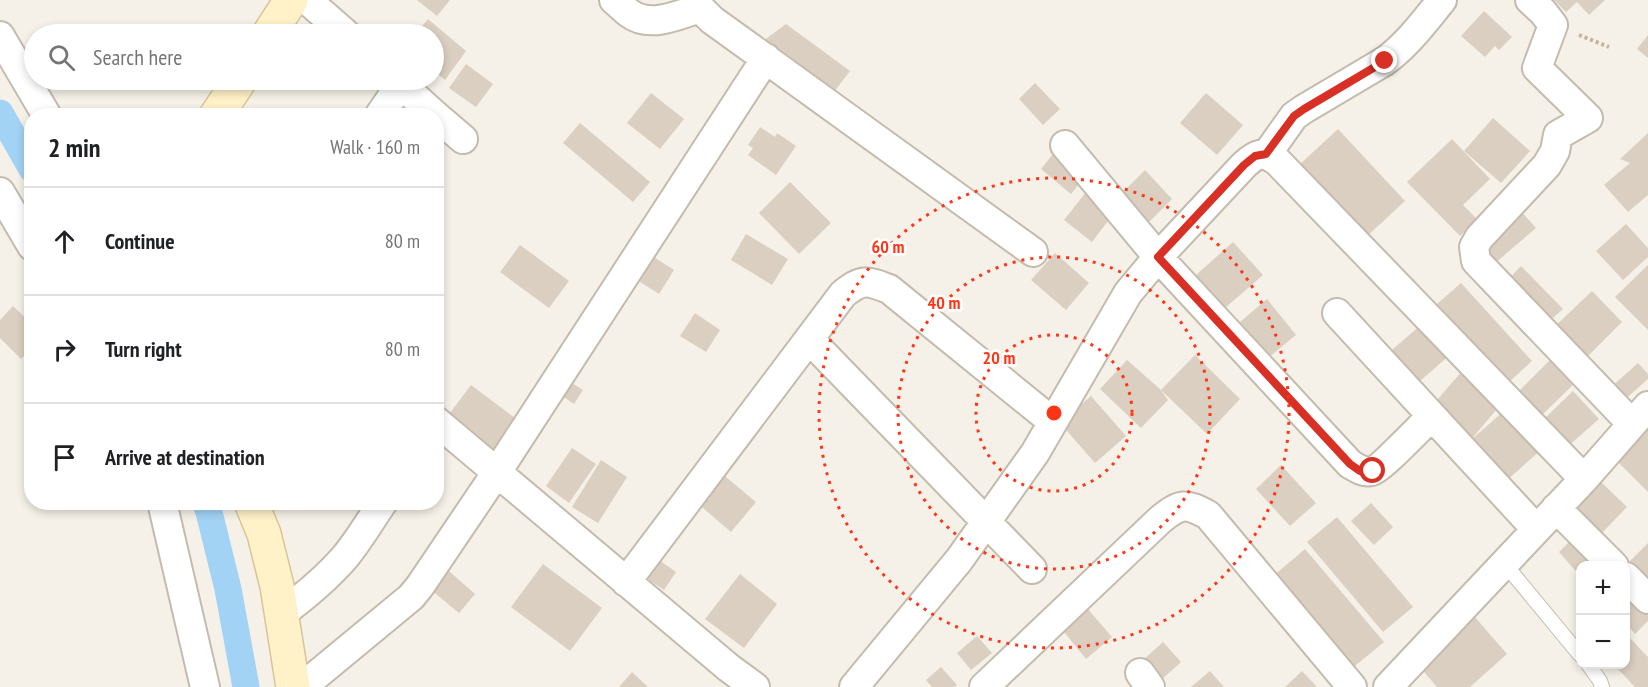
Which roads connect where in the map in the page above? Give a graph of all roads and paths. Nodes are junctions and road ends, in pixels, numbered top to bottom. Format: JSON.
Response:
{"nodes":[{"id":1,"x":291,"y":0,"type":"edge"},
{"id":2,"x":307,"y":0,"type":"edge"},
{"id":3,"x":614,"y":0,"type":"edge"},
{"id":4,"x":1442,"y":0,"type":"edge"},
{"id":5,"x":1530,"y":0,"type":"edge"},
{"id":6,"x":698,"y":4,"type":"edge"},
{"id":7,"x":275,"y":24,"type":"edge"},
{"id":8,"x":335,"y":24,"type":"edge"},
{"id":9,"x":0,"y":36,"type":"edge"},
{"id":10,"x":766,"y":58,"type":"junction"},
{"id":11,"x":24,"y":77,"type":"edge"},
{"id":12,"x":32,"y":90,"type":"edge"},
{"id":13,"x":233,"y":90,"type":"edge"},
{"id":14,"x":394,"y":90,"type":"edge"},
{"id":15,"x":408,"y":90,"type":"edge"},
{"id":16,"x":42,"y":108,"type":"edge"},
{"id":17,"x":222,"y":108,"type":"edge"},
{"id":18,"x":384,"y":108,"type":"edge"},
{"id":19,"x":427,"y":108,"type":"edge"},
{"id":20,"x":444,"y":123,"type":"edge"},
{"id":21,"x":463,"y":139,"type":"dead end"},
{"id":22,"x":1065,"y":145,"type":"dead end"},
{"id":23,"x":1266,"y":154,"type":"junction"},
{"id":24,"x":0,"y":192,"type":"edge"},
{"id":25,"x":24,"y":232,"type":"edge"},
{"id":26,"x":1033,"y":252,"type":"dead end"},
{"id":27,"x":1158,"y":257,"type":"junction"},
{"id":28,"x":1337,"y":313,"type":"dead end"},
{"id":29,"x":809,"y":339,"type":"junction"},
{"id":30,"x":1640,"y":415,"type":"edge"},
{"id":31,"x":1432,"y":416,"type":"junction"},
{"id":32,"x":1053,"y":422,"type":"junction"},
{"id":33,"x":444,"y":429,"type":"edge"},
{"id":34,"x":497,"y":472,"type":"junction"},
{"id":35,"x":1584,"y":479,"type":"junction"},
{"id":36,"x":1556,"y":508,"type":"junction"},
{"id":37,"x":164,"y":510,"type":"edge"},
{"id":38,"x":254,"y":510,"type":"edge"},
{"id":39,"x":377,"y":510,"type":"edge"},
{"id":40,"x":986,"y":521,"type":"junction"},
{"id":41,"x":1536,"y":529,"type":"junction"},
{"id":42,"x":1609,"y":561,"type":"edge"},
{"id":43,"x":1504,"y":563,"type":"junction"},
{"id":44,"x":1032,"y":569,"type":"dead end"},
{"id":45,"x":1630,"y":581,"type":"edge"},
{"id":46,"x":626,"y":582,"type":"junction"},
{"id":47,"x":1648,"y":599,"type":"edge"},
{"id":48,"x":281,"y":614,"type":"junction"},
{"id":49,"x":1576,"y":649,"type":"edge"},
{"id":50,"x":1592,"y":669,"type":"edge"},
{"id":51,"x":205,"y":687,"type":"edge"},
{"id":52,"x":293,"y":687,"type":"edge"},
{"id":53,"x":302,"y":687,"type":"edge"},
{"id":54,"x":755,"y":687,"type":"edge"},
{"id":55,"x":854,"y":687,"type":"edge"},
{"id":56,"x":984,"y":687,"type":"edge"},
{"id":57,"x":1352,"y":687,"type":"edge"},
{"id":58,"x":1388,"y":687,"type":"edge"},
{"id":59,"x":1602,"y":687,"type":"edge"}],
"edges":[{"from":1,"to":7,"type":"main road"},
{"from":2,"to":8,"type":"street"},
{"from":3,"to":6,"type":"street"},
{"from":4,"to":23,"type":"street"},
{"from":5,"to":30,"type":"street"},
{"from":6,"to":10,"type":"street"},
{"from":9,"to":11,"type":"street"},
{"from":10,"to":26,"type":"street"},
{"from":10,"to":34,"type":"street"},
{"from":12,"to":16,"type":"street"},
{"from":13,"to":17,"type":"main road"},
{"from":14,"to":18,"type":"street"},
{"from":15,"to":19,"type":"street"},
{"from":20,"to":21,"type":"street"},
{"from":22,"to":27,"type":"street"},
{"from":23,"to":27,"type":"street"},
{"from":23,"to":35,"type":"street"},
{"from":24,"to":25,"type":"street"},
{"from":27,"to":31,"type":"street"},
{"from":27,"to":32,"type":"street"},
{"from":28,"to":31,"type":"street"},
{"from":29,"to":32,"type":"street"},
{"from":29,"to":40,"type":"street"},
{"from":29,"to":46,"type":"street"},
{"from":30,"to":35,"type":"street"},
{"from":31,"to":41,"type":"street"},
{"from":32,"to":40,"type":"street"},
{"from":33,"to":34,"type":"street"},
{"from":34,"to":46,"type":"street"},
{"from":34,"to":53,"type":"street"},
{"from":35,"to":36,"type":"street"},
{"from":36,"to":41,"type":"street"},
{"from":36,"to":42,"type":"street"},
{"from":37,"to":51,"type":"street"},
{"from":38,"to":48,"type":"main road"},
{"from":39,"to":48,"type":"street"},
{"from":40,"to":44,"type":"street"},
{"from":40,"to":55,"type":"street"},
{"from":41,"to":43,"type":"street"},
{"from":43,"to":49,"type":"lane"},
{"from":43,"to":58,"type":"street"},
{"from":45,"to":47,"type":"street"},
{"from":46,"to":54,"type":"street"},
{"from":48,"to":52,"type":"main road"},
{"from":50,"to":59,"type":"lane"},
{"from":56,"to":57,"type":"street"}]}
